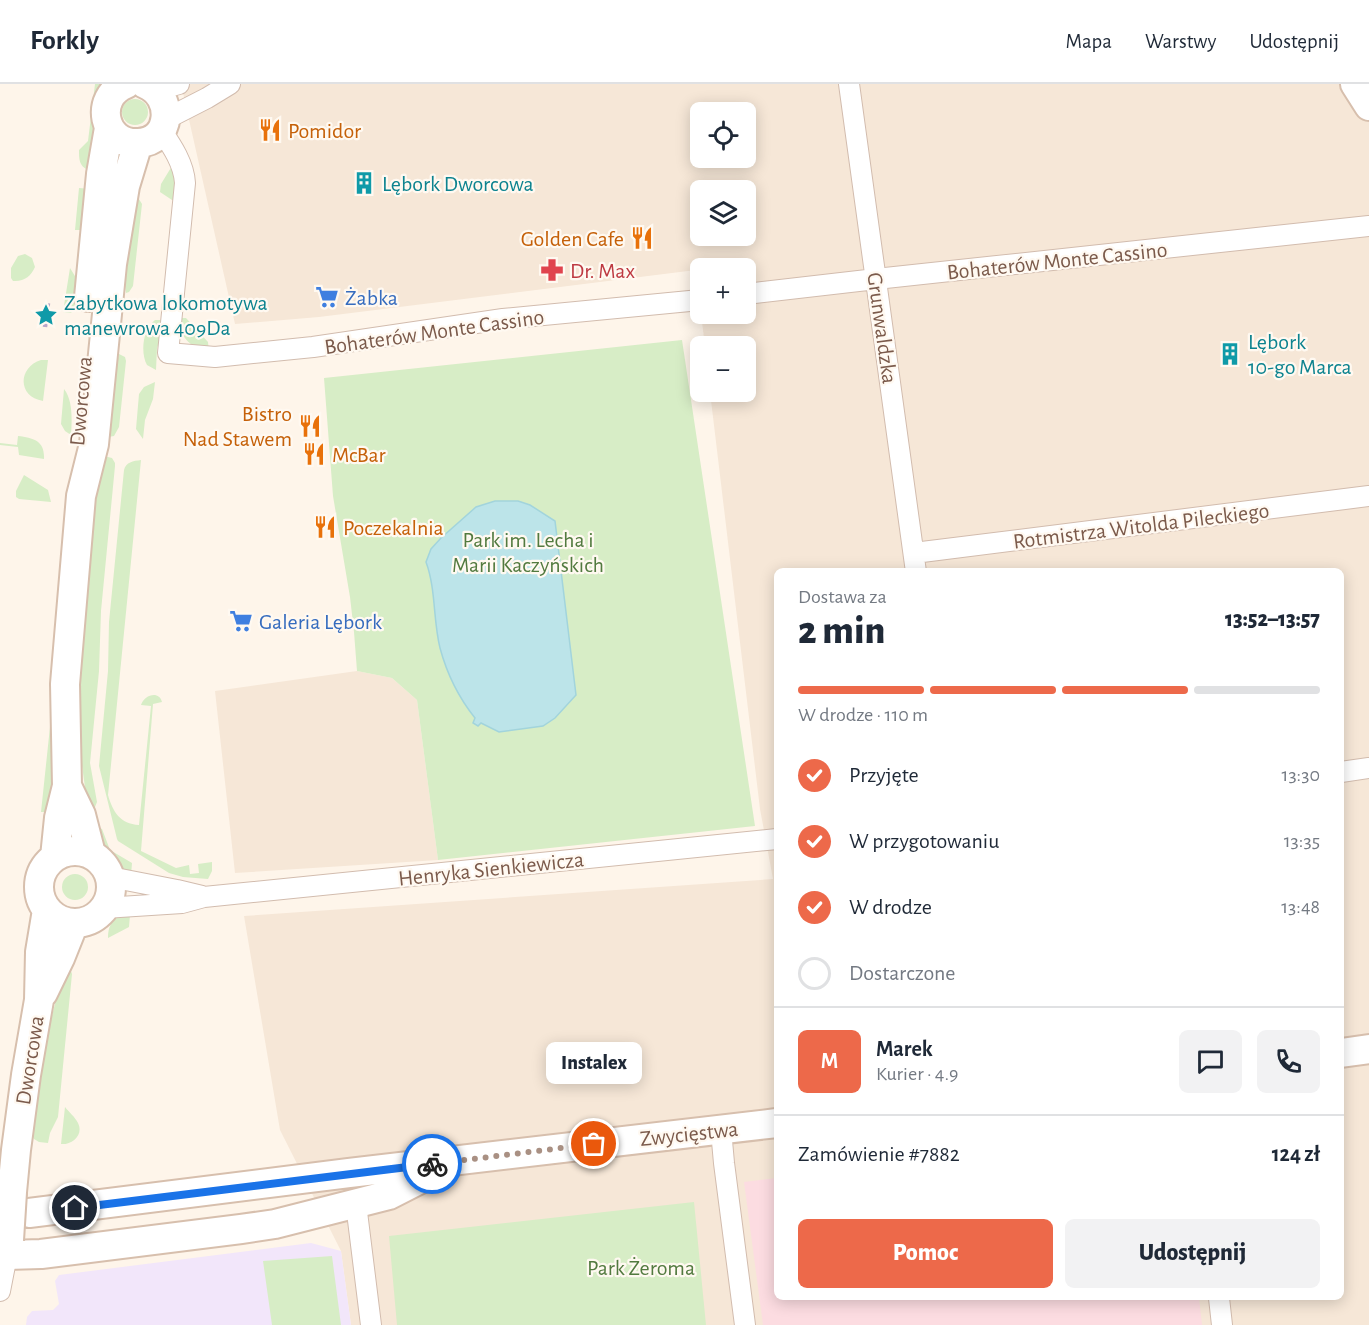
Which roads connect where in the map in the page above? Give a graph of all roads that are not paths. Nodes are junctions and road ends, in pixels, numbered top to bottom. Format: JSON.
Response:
{"nodes":[{"id":1,"x":230,"y":84,"type":"edge"},
{"id":2,"x":849,"y":84,"type":"edge"},
{"id":3,"x":1355,"y":84,"type":"edge"},
{"id":4,"x":143,"y":85,"type":"edge"},
{"id":5,"x":1369,"y":106,"type":"edge"},
{"id":6,"x":109,"y":128,"type":"junction"},
{"id":7,"x":155,"y":131,"type":"junction"},
{"id":8,"x":1369,"y":226,"type":"edge"},
{"id":9,"x":876,"y":279,"type":"junction"},
{"id":10,"x":756,"y":293,"type":"edge"},
{"id":11,"x":690,"y":301,"type":"edge"},
{"id":12,"x":81,"y":496,"type":"junction"},
{"id":13,"x":1369,"y":496,"type":"edge"},
{"id":14,"x":915,"y":562,"type":"edge"},
{"id":15,"x":1369,"y":768,"type":"edge"},
{"id":16,"x":1344,"y":771,"type":"edge"},
{"id":17,"x":67,"y":786,"type":"junction"},
{"id":18,"x":774,"y":839,"type":"edge"},
{"id":19,"x":91,"y":854,"type":"junction"},
{"id":20,"x":55,"y":857,"type":"junction"},
{"id":21,"x":110,"y":877,"type":"junction"},
{"id":22,"x":204,"y":897,"type":"junction"},
{"id":23,"x":104,"y":908,"type":"junction"},
{"id":24,"x":47,"y":910,"type":"junction"},
{"id":25,"x":74,"y":922,"type":"junction"},
{"id":26,"x":39,"y":1000,"type":"junction"},
{"id":27,"x":1369,"y":1049,"type":"edge"},
{"id":28,"x":1344,"y":1053,"type":"edge"},
{"id":29,"x":774,"y":1123,"type":"edge"},
{"id":30,"x":721,"y":1130,"type":"junction"},
{"id":31,"x":456,"y":1161,"type":"junction"},
{"id":32,"x":20,"y":1203,"type":"junction"},
{"id":33,"x":356,"y":1204,"type":"junction"},
{"id":34,"x":8,"y":1247,"type":"junction"},
{"id":35,"x":0,"y":1291,"type":"edge"},
{"id":36,"x":1219,"y":1300,"type":"edge"},
{"id":37,"x":371,"y":1325,"type":"edge"},
{"id":38,"x":745,"y":1325,"type":"edge"},
{"id":39,"x":1222,"y":1325,"type":"edge"}],
"edges":[{"from":1,"to":7,"type":"street"},
{"from":2,"to":9,"type":"street","name":"Grunwaldzka"},
{"from":3,"to":5,"type":"street"},
{"from":4,"to":6,"type":"street"},
{"from":4,"to":7,"type":"street"},
{"from":6,"to":7,"type":"street"},
{"from":6,"to":12,"type":"street","name":"Dworcowa"},
{"from":7,"to":11,"type":"street","name":"Bohaterów Monte Cassino"},
{"from":7,"to":12,"type":"street","name":"Dworcowa"},
{"from":8,"to":9,"type":"street","name":"Bohaterów Monte Cassino"},
{"from":9,"to":10,"type":"street","name":"Bohaterów Monte Cassino"},
{"from":9,"to":14,"type":"street","name":"Grunwaldzka"},
{"from":12,"to":17,"type":"street","name":"Dworcowa"},
{"from":13,"to":14,"type":"street","name":"Rotmistrza Witolda Pileckiego"},
{"from":15,"to":16,"type":"street"},
{"from":17,"to":19,"type":"street","name":"Dworcowa"},
{"from":17,"to":20,"type":"street","name":"Dworcowa"},
{"from":18,"to":22,"type":"street","name":"Henryka Sienkiewicza"},
{"from":19,"to":20,"type":"street"},
{"from":19,"to":21,"type":"street"},
{"from":20,"to":24,"type":"street"},
{"from":21,"to":22,"type":"street","name":"Henryka Sienkiewicza"},
{"from":21,"to":23,"type":"street"},
{"from":22,"to":23,"type":"street","name":"Henryka Sienkiewicza"},
{"from":23,"to":25,"type":"street"},
{"from":24,"to":25,"type":"street"},
{"from":24,"to":26,"type":"street","name":"Dworcowa"},
{"from":25,"to":26,"type":"street","name":"Dworcowa"},
{"from":26,"to":32,"type":"street","name":"Dworcowa"},
{"from":27,"to":28,"type":"street"},
{"from":29,"to":30,"type":"street","name":"Zwycięstwa"},
{"from":30,"to":31,"type":"street","name":"Zwycięstwa"},
{"from":30,"to":38,"type":"street"},
{"from":31,"to":32,"type":"street","name":"Zwycięstwa"},
{"from":31,"to":33,"type":"street"},
{"from":32,"to":34,"type":"street","name":"Dworcowa","bridge":true},
{"from":33,"to":34,"type":"street"},
{"from":33,"to":37,"type":"street"},
{"from":34,"to":35,"type":"street"},
{"from":36,"to":39,"type":"street"}]}
